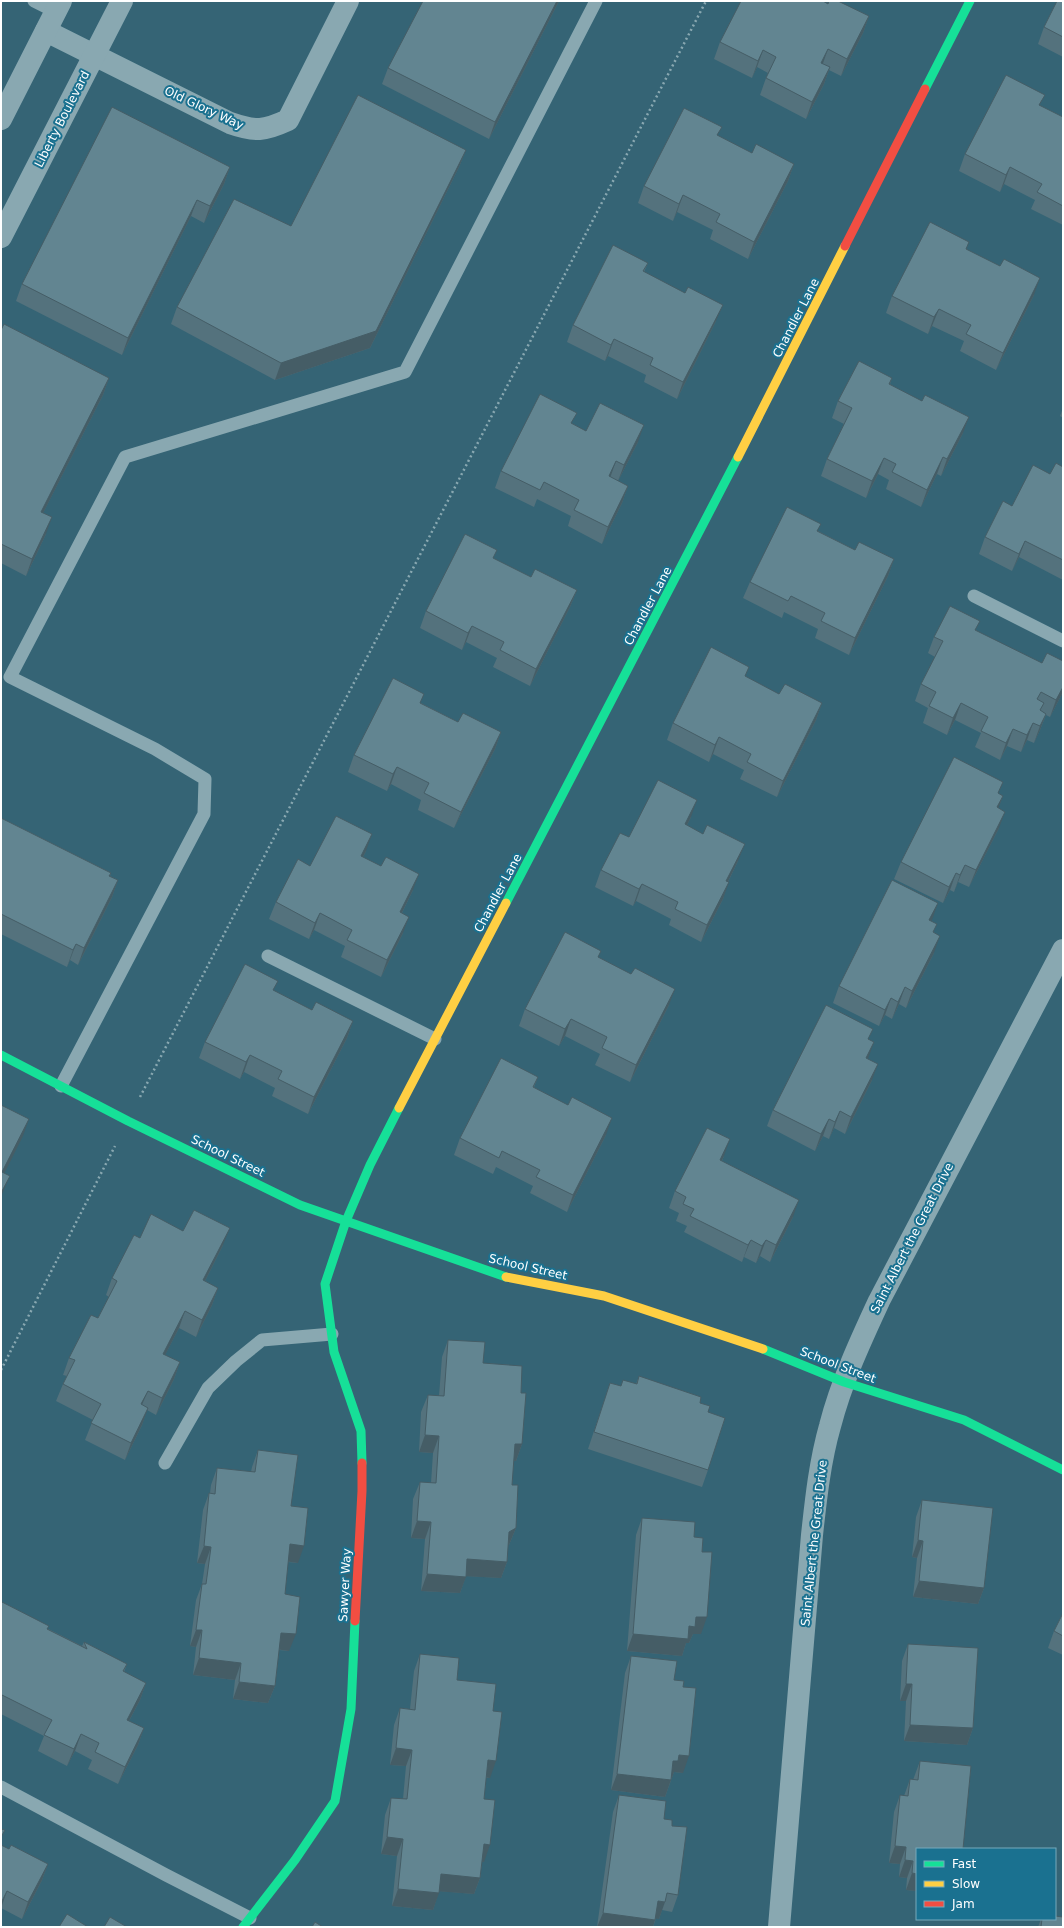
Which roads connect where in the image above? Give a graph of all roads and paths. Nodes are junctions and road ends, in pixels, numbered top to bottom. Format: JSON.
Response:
{"nodes":[{"id":1,"x":34,"y":1,"type":"edge"},
{"id":2,"x":122,"y":1,"type":"edge"},
{"id":3,"x":348,"y":1,"type":"edge"},
{"id":4,"x":596,"y":1,"type":"edge"},
{"id":5,"x":706,"y":1,"type":"edge"},
{"id":6,"x":970,"y":1,"type":"edge"},
{"id":7,"x":59,"y":6,"type":"edge"},
{"id":8,"x":46,"y":31,"type":"junction"},
{"id":9,"x":95,"y":55,"type":"junction"},
{"id":10,"x":1,"y":119,"type":"edge"},
{"id":11,"x":1,"y":237,"type":"edge"},
{"id":12,"x":974,"y":596,"type":"dead end"},
{"id":13,"x":1063,"y":640,"type":"edge"},
{"id":14,"x":1063,"y":950,"type":"edge"},
{"id":15,"x":268,"y":956,"type":"dead end"},
{"id":16,"x":435,"y":1039,"type":"junction"},
{"id":17,"x":1,"y":1055,"type":"edge"},
{"id":18,"x":61,"y":1086,"type":"junction"},
{"id":19,"x":128,"y":1121,"type":"junction"},
{"id":20,"x":346,"y":1221,"type":"junction"},
{"id":21,"x":332,"y":1334,"type":"junction"},
{"id":22,"x":1,"y":1370,"type":"edge"},
{"id":23,"x":844,"y":1382,"type":"junction"},
{"id":24,"x":165,"y":1463,"type":"dead end"},
{"id":25,"x":1063,"y":1470,"type":"edge"},
{"id":26,"x":1,"y":1787,"type":"edge"},
{"id":27,"x":247,"y":1922,"type":"edge"},
{"id":28,"x":779,"y":1927,"type":"edge"}],
"edges":[{"from":1,"to":7,"type":"lane"},
{"from":2,"to":9,"type":"street","name":"Liberty Boulevard"},
{"from":3,"to":9,"type":"street","name":"Old Glory Way"},
{"from":4,"to":18,"type":"lane"},
{"from":5,"to":19,"type":"path"},
{"from":6,"to":16,"type":"street","name":"Chandler Lane"},
{"from":7,"to":8,"type":"street"},
{"from":8,"to":9,"type":"street","name":"Old Glory Way"},
{"from":8,"to":10,"type":"street"},
{"from":9,"to":11,"type":"street","name":"Liberty Boulevard"},
{"from":12,"to":13,"type":"lane"},
{"from":14,"to":23,"type":"street","name":"Saint Albert the Great Drive"},
{"from":15,"to":16,"type":"lane"},
{"from":16,"to":20,"type":"street","name":"Chandler Lane"},
{"from":17,"to":18,"type":"street","name":"School Street"},
{"from":18,"to":19,"type":"street","name":"School Street"},
{"from":19,"to":20,"type":"street","name":"School Street"},
{"from":19,"to":22,"type":"path"},
{"from":20,"to":21,"type":"street","name":"Sawyer Way"},
{"from":20,"to":23,"type":"street","name":"School Street"},
{"from":21,"to":24,"type":"lane"},
{"from":21,"to":27,"type":"street","name":"Sawyer Way"},
{"from":23,"to":25,"type":"street","name":"School Street"},
{"from":23,"to":28,"type":"street","name":"Saint Albert the Great Drive"},
{"from":26,"to":27,"type":"lane"}]}
